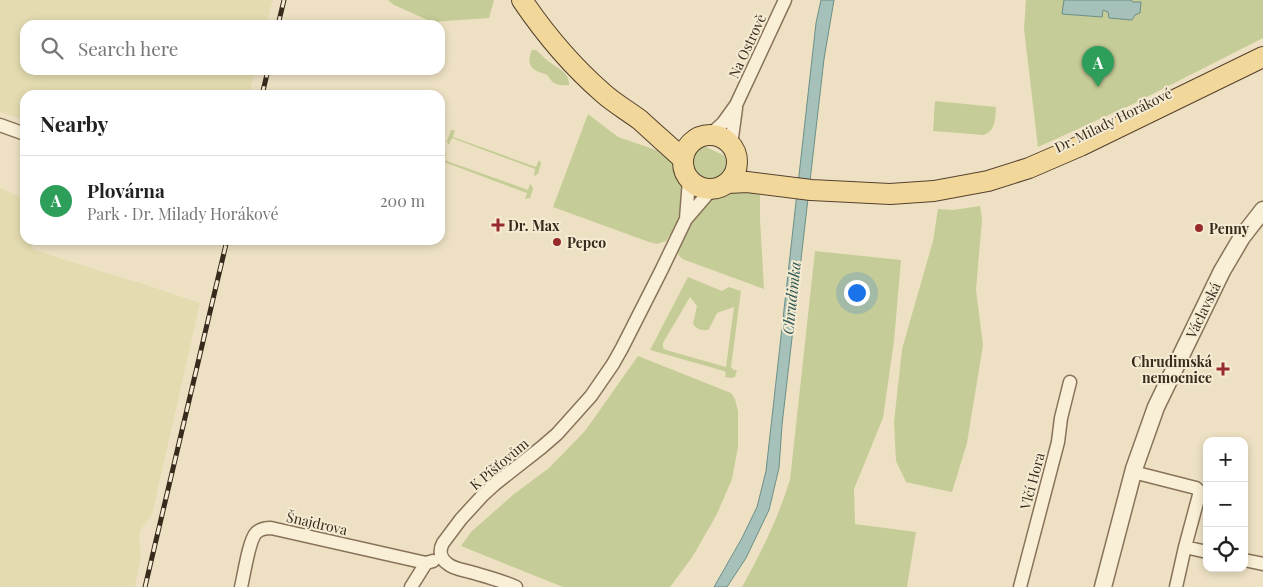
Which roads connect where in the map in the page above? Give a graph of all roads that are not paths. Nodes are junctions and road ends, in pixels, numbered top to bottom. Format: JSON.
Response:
{"nodes":[{"id":1,"x":522,"y":0,"type":"edge"},
{"id":2,"x":785,"y":0,"type":"edge"},
{"id":3,"x":1263,"y":47,"type":"edge"},
{"id":4,"x":1263,"y":57,"type":"edge"},
{"id":5,"x":736,"y":105,"type":"junction"},
{"id":6,"x":639,"y":120,"type":"junction"},
{"id":7,"x":0,"y":125,"type":"edge"},
{"id":8,"x":20,"y":132,"type":"edge"},
{"id":9,"x":702,"y":137,"type":"junction"},
{"id":10,"x":734,"y":152,"type":"junction"},
{"id":11,"x":683,"y":159,"type":"junction"},
{"id":12,"x":689,"y":180,"type":"junction"},
{"id":13,"x":776,"y":181,"type":"junction"},
{"id":14,"x":719,"y":186,"type":"junction"},
{"id":15,"x":960,"y":187,"type":"junction"},
{"id":16,"x":1263,"y":210,"type":"edge"},
{"id":17,"x":686,"y":219,"type":"junction"},
{"id":18,"x":1070,"y":382,"type":"dead end"},
{"id":19,"x":1133,"y":472,"type":"junction"},
{"id":20,"x":1185,"y":547,"type":"junction"},
{"id":21,"x":1203,"y":551,"type":"edge"},
{"id":22,"x":442,"y":558,"type":"junction"},
{"id":23,"x":1248,"y":561,"type":"edge"},
{"id":24,"x":426,"y":563,"type":"junction"},
{"id":25,"x":1263,"y":564,"type":"edge"},
{"id":26,"x":241,"y":587,"type":"edge"},
{"id":27,"x":410,"y":587,"type":"edge"},
{"id":28,"x":516,"y":587,"type":"edge"},
{"id":29,"x":1020,"y":587,"type":"edge"},
{"id":30,"x":1103,"y":587,"type":"edge"},
{"id":31,"x":1176,"y":587,"type":"edge"}],
"edges":[{"from":1,"to":6,"type":"main road"},
{"from":2,"to":5,"type":"street","name":"Na Ostrově"},
{"from":3,"to":15,"type":"main road","name":"Dr. Milady Horákové"},
{"from":4,"to":15,"type":"main road","name":"Dr. Milady Horákové"},
{"from":5,"to":9,"type":"street","name":"Na Ostrově"},
{"from":5,"to":10,"type":"street","name":"Na Ostrově"},
{"from":6,"to":9,"type":"main road"},
{"from":6,"to":11,"type":"main road"},
{"from":7,"to":8,"type":"street"},
{"from":9,"to":10,"type":"main road"},
{"from":9,"to":11,"type":"main road"},
{"from":10,"to":13,"type":"main road"},
{"from":10,"to":14,"type":"main road"},
{"from":11,"to":12,"type":"main road"},
{"from":12,"to":14,"type":"main road"},
{"from":12,"to":17,"type":"street"},
{"from":13,"to":14,"type":"main road"},
{"from":13,"to":15,"type":"main road","name":"Dr. Milady Horákové"},
{"from":14,"to":17,"type":"street"},
{"from":16,"to":19,"type":"street","name":"Václavská"},
{"from":17,"to":22,"type":"street","name":"K Píšťovům"},
{"from":18,"to":29,"type":"street","name":"Vlčí Hora"},
{"from":19,"to":20,"type":"street"},
{"from":19,"to":30,"type":"street","name":"Václavská"},
{"from":20,"to":21,"type":"street"},
{"from":20,"to":31,"type":"street"},
{"from":22,"to":24,"type":"street"},
{"from":22,"to":28,"type":"street"},
{"from":23,"to":25,"type":"street"},
{"from":24,"to":26,"type":"street","name":"Šnajdrova"},
{"from":24,"to":27,"type":"street"}]}
